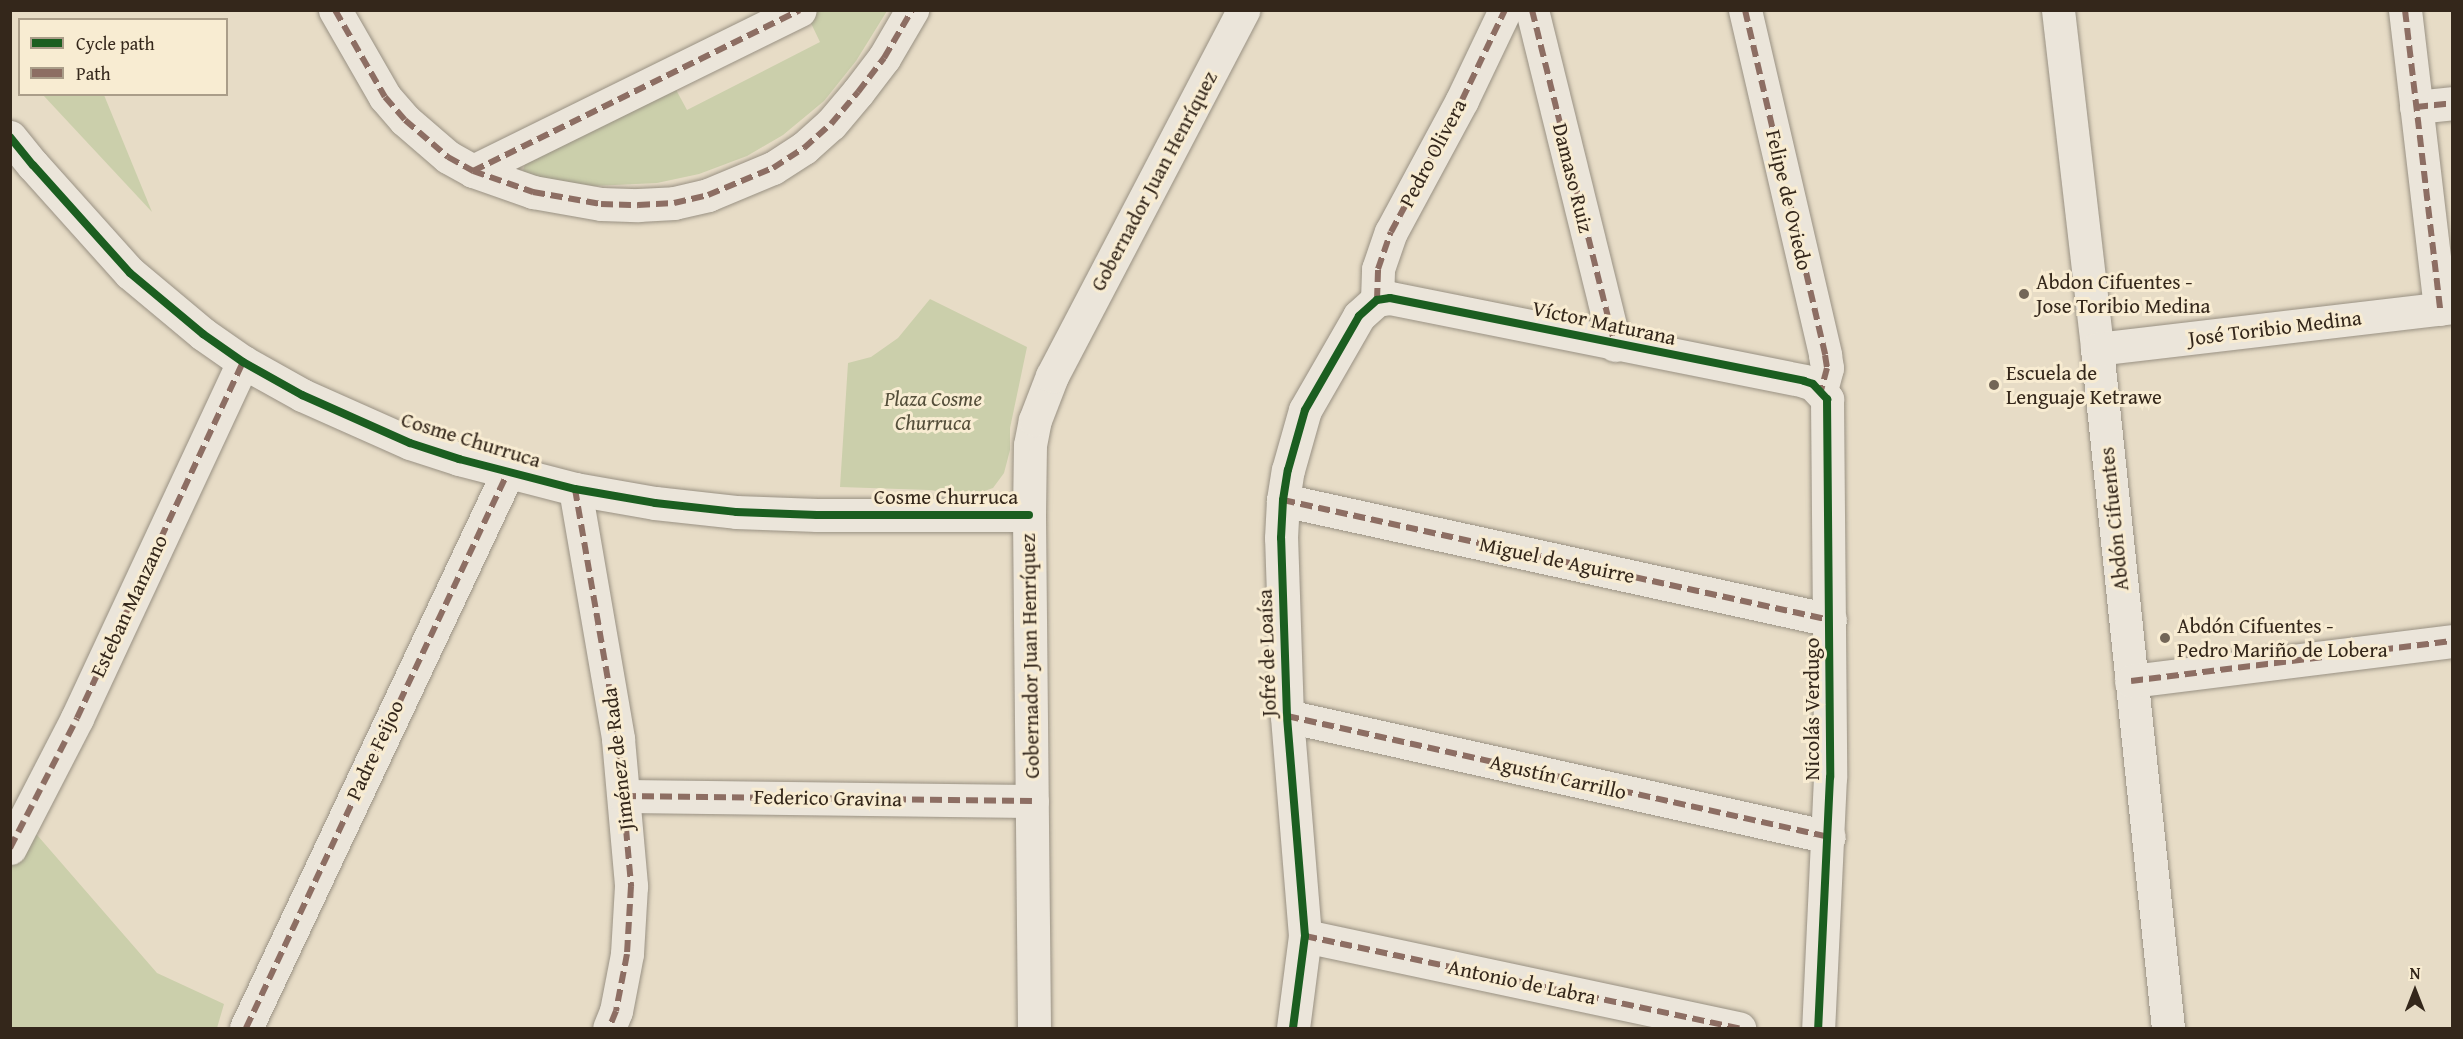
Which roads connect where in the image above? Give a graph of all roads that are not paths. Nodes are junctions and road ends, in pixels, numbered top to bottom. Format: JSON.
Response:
{"nodes":[{"id":1,"x":335,"y":10,"type":"edge"},
{"id":2,"x":800,"y":10,"type":"edge"},
{"id":3,"x":912,"y":10,"type":"edge"},
{"id":4,"x":1243,"y":10,"type":"edge"},
{"id":5,"x":1505,"y":10,"type":"edge"},
{"id":6,"x":1532,"y":10,"type":"edge"},
{"id":7,"x":1745,"y":10,"type":"edge"},
{"id":8,"x":2058,"y":10,"type":"edge"},
{"id":9,"x":2405,"y":10,"type":"edge"},
{"id":10,"x":2452,"y":103,"type":"edge"},
{"id":11,"x":2416,"y":107,"type":"junction"},
{"id":12,"x":10,"y":136,"type":"edge"},
{"id":13,"x":473,"y":171,"type":"junction"},
{"id":14,"x":1377,"y":300,"type":"junction"},
{"id":15,"x":2446,"y":308,"type":"edge"},
{"id":16,"x":1615,"y":345,"type":"junction"},
{"id":17,"x":2097,"y":349,"type":"junction"},
{"id":18,"x":243,"y":362,"type":"junction"},
{"id":19,"x":1821,"y":390,"type":"junction"},
{"id":20,"x":508,"y":472,"type":"junction"},
{"id":21,"x":575,"y":489,"type":"junction"},
{"id":22,"x":1283,"y":500,"type":"junction"},
{"id":23,"x":1029,"y":515,"type":"junction"},
{"id":24,"x":1830,"y":620,"type":"junction"},
{"id":25,"x":2452,"y":641,"type":"edge"},
{"id":26,"x":2131,"y":681,"type":"junction"},
{"id":27,"x":1287,"y":716,"type":"junction"},
{"id":28,"x":624,"y":796,"type":"junction"},
{"id":29,"x":1032,"y":801,"type":"junction"},
{"id":30,"x":1828,"y":837,"type":"junction"},
{"id":31,"x":10,"y":848,"type":"edge"},
{"id":32,"x":1305,"y":936,"type":"junction"},
{"id":33,"x":246,"y":1029,"type":"edge"},
{"id":34,"x":609,"y":1029,"type":"edge"},
{"id":35,"x":1035,"y":1029,"type":"edge"},
{"id":36,"x":1293,"y":1029,"type":"edge"},
{"id":37,"x":1739,"y":1029,"type":"edge"},
{"id":38,"x":1818,"y":1029,"type":"edge"},
{"id":39,"x":2168,"y":1029,"type":"edge"}],
"edges":[{"from":1,"to":13,"type":"street"},
{"from":2,"to":13,"type":"street"},
{"from":3,"to":13,"type":"street"},
{"from":4,"to":23,"type":"street","name":"Gobernador Juan Henríquez"},
{"from":5,"to":14,"type":"street","name":"Pedro Olivera"},
{"from":6,"to":16,"type":"street","name":"Damaso Ruiz"},
{"from":7,"to":19,"type":"street","name":"Felipe de Oviedo"},
{"from":8,"to":17,"type":"street","name":"Abdón Cifuentes"},
{"from":9,"to":11,"type":"street"},
{"from":10,"to":11,"type":"street"},
{"from":11,"to":15,"type":"street"},
{"from":12,"to":18,"type":"street","name":"Cosme Churruca"},
{"from":14,"to":16,"type":"street","name":"Víctor Maturana"},
{"from":14,"to":22,"type":"street","name":"Jofré de Loaísa"},
{"from":15,"to":17,"type":"street","name":"José Toribio Medina"},
{"from":16,"to":19,"type":"street","name":"Víctor Maturana"},
{"from":17,"to":26,"type":"street","name":"Abdón Cifuentes"},
{"from":18,"to":20,"type":"street","name":"Cosme Churruca"},
{"from":18,"to":31,"type":"street","name":"Esteban Manzano"},
{"from":19,"to":24,"type":"street","name":"Nicolás Verdugo"},
{"from":20,"to":21,"type":"street","name":"Cosme Churruca"},
{"from":20,"to":33,"type":"street","name":"Padre Feijoo"},
{"from":21,"to":23,"type":"street","name":"Cosme Churruca"},
{"from":21,"to":28,"type":"street","name":"Jiménez de Rada"},
{"from":22,"to":24,"type":"street","name":"Miguel de Aguirre"},
{"from":22,"to":27,"type":"street","name":"Jofré de Loaísa"},
{"from":23,"to":29,"type":"street","name":"Gobernador Juan Henríquez"},
{"from":24,"to":30,"type":"street","name":"Nicolás Verdugo"},
{"from":25,"to":26,"type":"street"},
{"from":26,"to":39,"type":"street","name":"Abdón Cifuentes"},
{"from":27,"to":30,"type":"street","name":"Agustín Carrillo"},
{"from":27,"to":32,"type":"street","name":"Jofré de Loaísa"},
{"from":28,"to":29,"type":"street","name":"Federico Gravina"},
{"from":28,"to":34,"type":"street","name":"Jiménez de Rada"},
{"from":29,"to":35,"type":"street","name":"Gobernador Juan Henríquez"},
{"from":30,"to":38,"type":"street","name":"Nicolás Verdugo"},
{"from":32,"to":36,"type":"street","name":"Jofré de Loaísa"},
{"from":32,"to":37,"type":"street","name":"Antonio de Labra"}]}
